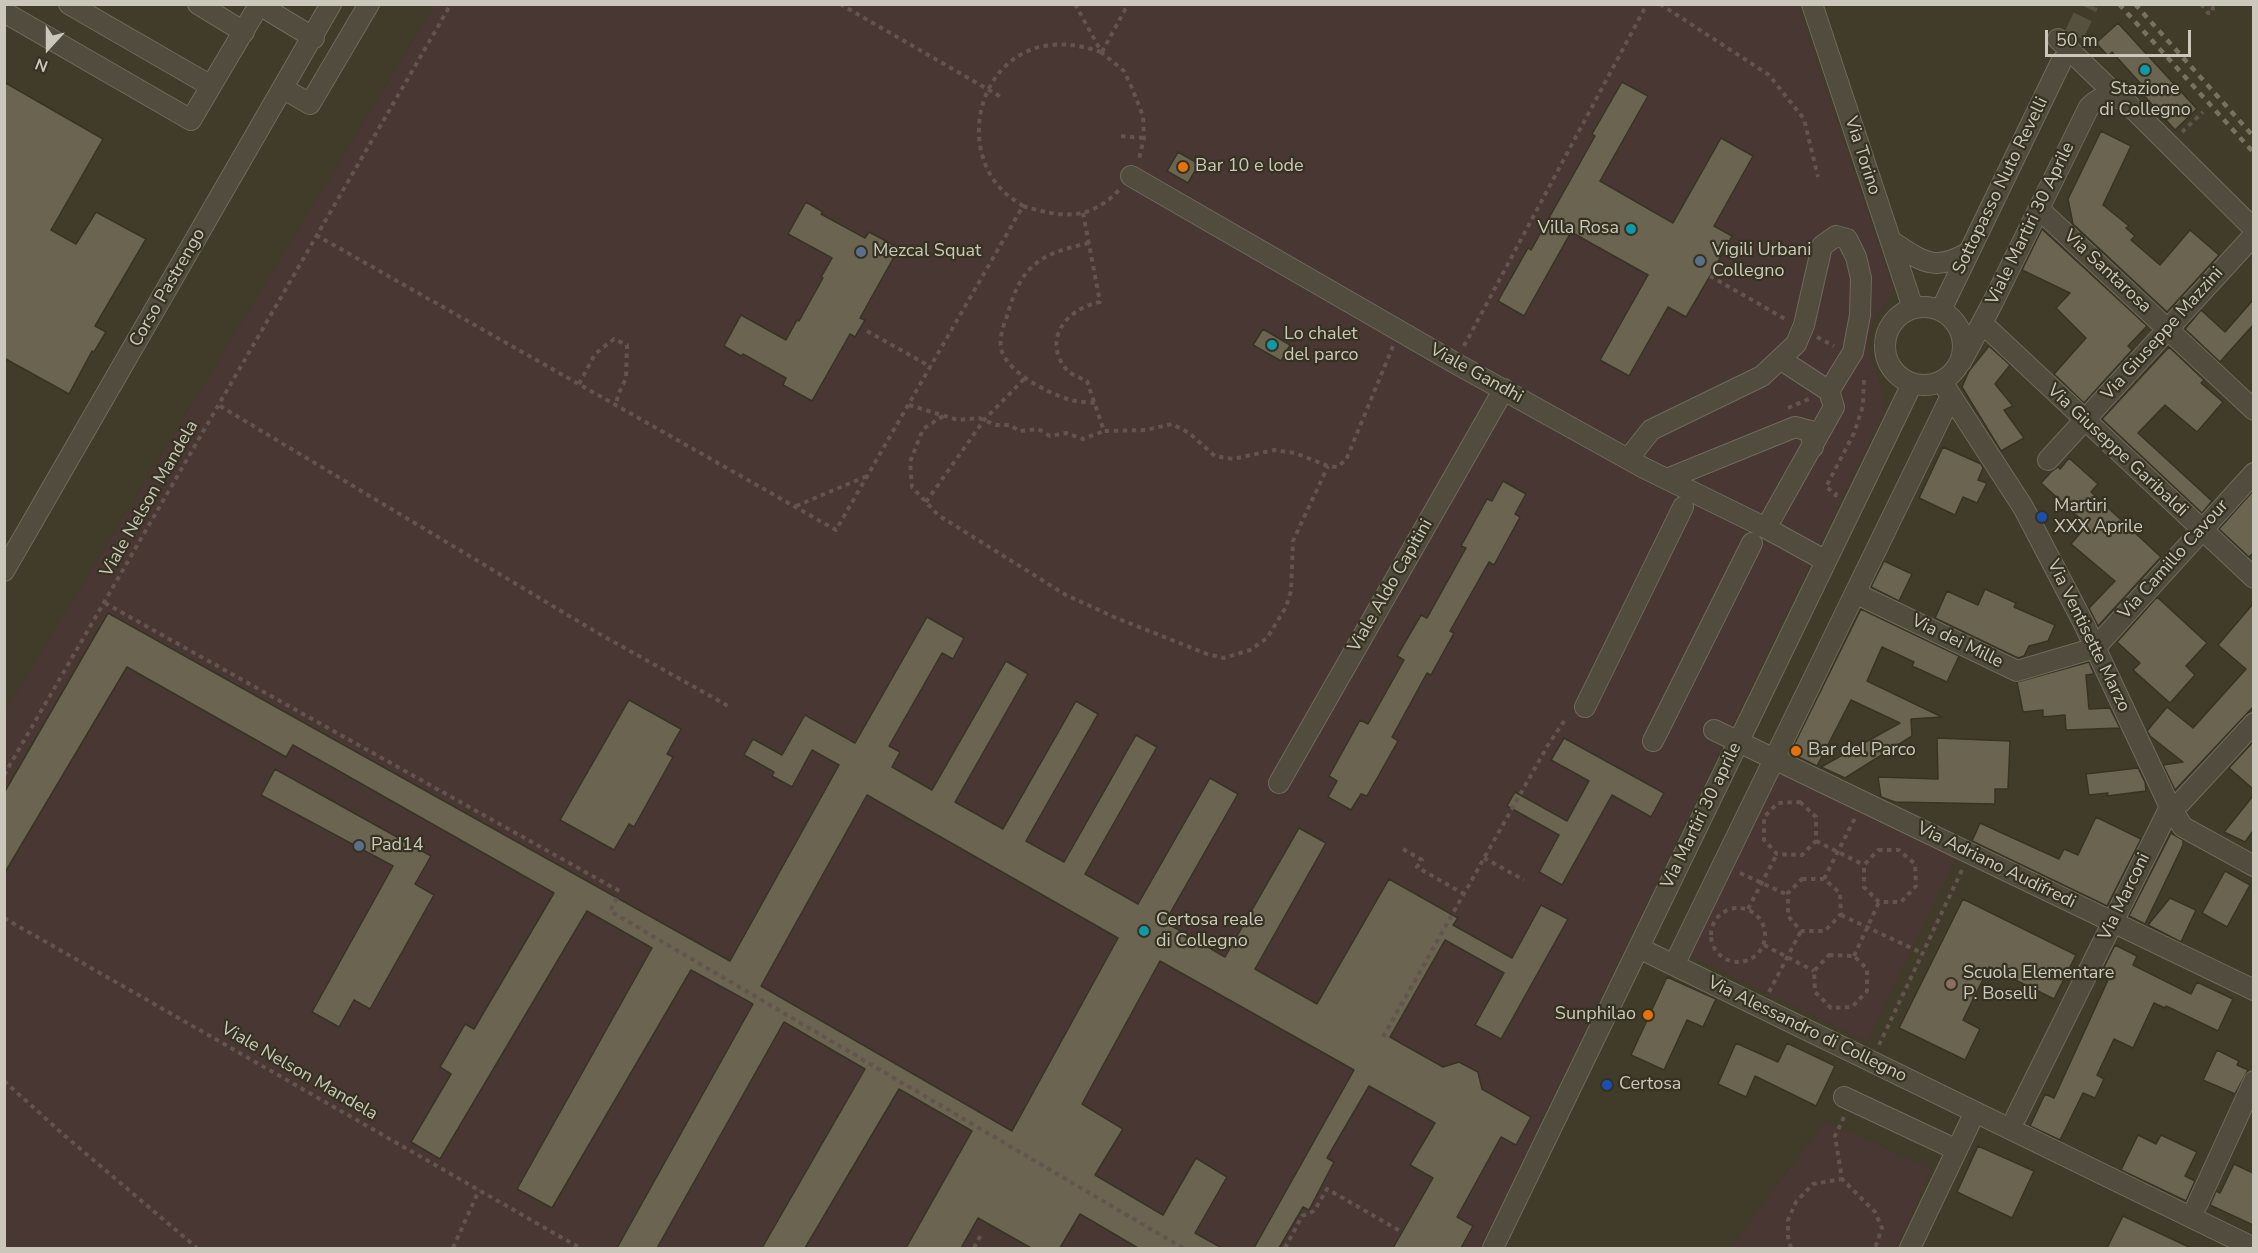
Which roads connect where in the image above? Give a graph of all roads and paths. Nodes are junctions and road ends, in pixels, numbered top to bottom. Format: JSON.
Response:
{"nodes":[{"id":1,"x":69,"y":4,"type":"edge"},
{"id":2,"x":198,"y":4,"type":"edge"},
{"id":3,"x":331,"y":4,"type":"edge"},
{"id":4,"x":369,"y":4,"type":"edge"},
{"id":5,"x":451,"y":4,"type":"edge"},
{"id":6,"x":840,"y":4,"type":"edge"},
{"id":7,"x":1075,"y":4,"type":"edge"},
{"id":8,"x":1128,"y":4,"type":"edge"},
{"id":9,"x":1647,"y":4,"type":"edge"},
{"id":10,"x":1660,"y":4,"type":"edge"},
{"id":11,"x":1812,"y":4,"type":"edge"},
{"id":12,"x":2201,"y":4,"type":"edge"},
{"id":13,"x":2210,"y":4,"type":"edge"},
{"id":14,"x":259,"y":5,"type":"edge"},
{"id":15,"x":4,"y":12,"type":"edge"},
{"id":16,"x":244,"y":32,"type":"junction"},
{"id":17,"x":314,"y":38,"type":"junction"},
{"id":18,"x":2058,"y":39,"type":"dead end"},
{"id":19,"x":1102,"y":53,"type":"junction"},
{"id":20,"x":2061,"y":62,"type":"tunnel mouth"},
{"id":21,"x":211,"y":86,"type":"junction"},
{"id":22,"x":284,"y":89,"type":"junction"},
{"id":23,"x":987,"y":90,"type":"junction"},
{"id":24,"x":2113,"y":96,"type":"junction"},
{"id":25,"x":1003,"y":98,"type":"dead end"},
{"id":26,"x":2203,"y":112,"type":"dead end"},
{"id":27,"x":1121,"y":136,"type":"dead end"},
{"id":28,"x":1144,"y":138,"type":"junction"},
{"id":29,"x":2169,"y":145,"type":"junction"},
{"id":30,"x":1131,"y":176,"type":"junction"},
{"id":31,"x":1818,"y":177,"type":"dead end"},
{"id":32,"x":1023,"y":206,"type":"junction"},
{"id":33,"x":2039,"y":209,"type":"junction"},
{"id":34,"x":1083,"y":213,"type":"junction"},
{"id":35,"x":2253,"y":230,"type":"edge"},
{"id":36,"x":316,"y":235,"type":"junction"},
{"id":37,"x":2253,"y":235,"type":"edge"},
{"id":38,"x":1891,"y":241,"type":"junction"},
{"id":39,"x":1089,"y":243,"type":"junction"},
{"id":40,"x":1969,"y":252,"type":"junction"},
{"id":41,"x":1913,"y":308,"type":"junction"},
{"id":42,"x":1941,"y":310,"type":"junction"},
{"id":43,"x":1982,"y":323,"type":"junction"},
{"id":44,"x":2168,"y":329,"type":"junction"},
{"id":45,"x":867,"y":331,"type":"dead end"},
{"id":46,"x":1399,"y":331,"type":"junction"},
{"id":47,"x":1780,"y":359,"type":"junction"},
{"id":48,"x":1961,"y":362,"type":"junction"},
{"id":49,"x":1455,"y":363,"type":"junction"},
{"id":50,"x":931,"y":367,"type":"junction"},
{"id":51,"x":1025,"y":378,"type":"junction"},
{"id":52,"x":1864,"y":378,"type":"dead end"},
{"id":53,"x":579,"y":384,"type":"junction"},
{"id":54,"x":1912,"y":384,"type":"junction"},
{"id":55,"x":1504,"y":389,"type":"junction"},
{"id":56,"x":1947,"y":389,"type":"junction"},
{"id":57,"x":1829,"y":391,"type":"junction"},
{"id":58,"x":1095,"y":403,"type":"junction"},
{"id":59,"x":616,"y":405,"type":"junction"},
{"id":60,"x":909,"y":405,"type":"junction"},
{"id":61,"x":220,"y":406,"type":"junction"},
{"id":62,"x":2253,"y":410,"type":"edge"},
{"id":63,"x":943,"y":416,"type":"junction"},
{"id":64,"x":984,"y":420,"type":"junction"},
{"id":65,"x":2084,"y":420,"type":"junction"},
{"id":66,"x":1104,"y":431,"type":"junction"},
{"id":67,"x":1813,"y":447,"type":"junction"},
{"id":68,"x":1628,"y":459,"type":"junction"},
{"id":69,"x":2048,"y":460,"type":"dead end"},
{"id":70,"x":1328,"y":466,"type":"junction"},
{"id":71,"x":2253,"y":472,"type":"edge"},
{"id":72,"x":868,"y":476,"type":"junction"},
{"id":73,"x":1667,"y":479,"type":"junction"},
{"id":74,"x":926,"y":502,"type":"junction"},
{"id":75,"x":1832,"y":504,"type":"dead end"},
{"id":76,"x":796,"y":506,"type":"junction"},
{"id":77,"x":1683,"y":507,"type":"dead end"},
{"id":78,"x":1766,"y":528,"type":"junction"},
{"id":79,"x":2201,"y":530,"type":"junction"},
{"id":80,"x":1752,"y":543,"type":"dead end"},
{"id":81,"x":1826,"y":561,"type":"junction"},
{"id":82,"x":4,"y":572,"type":"edge"},
{"id":83,"x":2253,"y":578,"type":"edge"},
{"id":84,"x":1855,"y":593,"type":"junction"},
{"id":85,"x":105,"y":603,"type":"junction"},
{"id":86,"x":2096,"y":648,"type":"junction"},
{"id":87,"x":730,"y":707,"type":"dead end"},
{"id":88,"x":1585,"y":707,"type":"dead end"},
{"id":89,"x":1566,"y":718,"type":"dead end"},
{"id":90,"x":2253,"y":723,"type":"edge"},
{"id":91,"x":1714,"y":730,"type":"dead end"},
{"id":92,"x":1653,"y":741,"type":"dead end"},
{"id":93,"x":1738,"y":742,"type":"junction"},
{"id":94,"x":1774,"y":760,"type":"junction"},
{"id":95,"x":4,"y":775,"type":"edge"},
{"id":96,"x":1279,"y":783,"type":"dead end"},
{"id":97,"x":1863,"y":803,"type":"junction"},
{"id":98,"x":2170,"y":807,"type":"junction"},
{"id":99,"x":1816,"y":841,"type":"junction"},
{"id":100,"x":1403,"y":849,"type":"dead end"},
{"id":101,"x":1838,"y":852,"type":"junction"},
{"id":102,"x":1777,"y":854,"type":"junction"},
{"id":103,"x":1970,"y":854,"type":"junction"},
{"id":104,"x":1484,"y":858,"type":"junction"},
{"id":105,"x":1723,"y":864,"type":"junction"},
{"id":106,"x":1864,"y":865,"type":"junction"},
{"id":107,"x":2253,"y":866,"type":"edge"},
{"id":108,"x":1524,"y":879,"type":"dead end"},
{"id":109,"x":1824,"y":879,"type":"junction"},
{"id":110,"x":1762,"y":882,"type":"junction"},
{"id":111,"x":621,"y":892,"type":"dead end"},
{"id":112,"x":1464,"y":894,"type":"junction"},
{"id":113,"x":1788,"y":895,"type":"junction"},
{"id":114,"x":617,"y":898,"type":"dead end"},
{"id":115,"x":1879,"y":902,"type":"junction"},
{"id":116,"x":1748,"y":909,"type":"junction"},
{"id":117,"x":1840,"y":915,"type":"junction"},
{"id":118,"x":4,"y":918,"type":"edge"},
{"id":119,"x":2113,"y":922,"type":"junction"},
{"id":120,"x":1867,"y":928,"type":"junction"},
{"id":121,"x":1801,"y":931,"type":"junction"},
{"id":122,"x":1764,"y":945,"type":"junction"},
{"id":123,"x":1639,"y":948,"type":"junction"},
{"id":124,"x":1922,"y":953,"type":"junction"},
{"id":125,"x":1854,"y":956,"type":"junction"},
{"id":126,"x":1787,"y":957,"type":"junction"},
{"id":127,"x":1674,"y":965,"type":"junction"},
{"id":128,"x":1814,"y":971,"type":"junction"},
{"id":129,"x":2253,"y":990,"type":"edge"},
{"id":130,"x":1761,"y":1009,"type":"junction"},
{"id":131,"x":1383,"y":1037,"type":"dead end"},
{"id":132,"x":1871,"y":1062,"type":"junction"},
{"id":133,"x":4,"y":1081,"type":"edge"},
{"id":134,"x":2253,"y":1081,"type":"edge"},
{"id":135,"x":1848,"y":1099,"type":"joint"},
{"id":136,"x":1975,"y":1112,"type":"junction"},
{"id":137,"x":2016,"y":1117,"type":"dead end"},
{"id":138,"x":1957,"y":1150,"type":"junction"},
{"id":139,"x":1842,"y":1179,"type":"junction"},
{"id":140,"x":479,"y":1190,"type":"junction"},
{"id":141,"x":2198,"y":1205,"type":"dead end"},
{"id":142,"x":1402,"y":1232,"type":"dead end"},
{"id":143,"x":982,"y":1233,"type":"dead end"},
{"id":144,"x":2247,"y":1247,"type":"edge"},
{"id":145,"x":197,"y":1248,"type":"edge"},
{"id":146,"x":453,"y":1248,"type":"edge"},
{"id":147,"x":580,"y":1248,"type":"edge"},
{"id":148,"x":974,"y":1248,"type":"edge"},
{"id":149,"x":1183,"y":1248,"type":"edge"},
{"id":150,"x":1285,"y":1248,"type":"edge"},
{"id":151,"x":1493,"y":1248,"type":"edge"},
{"id":152,"x":1791,"y":1248,"type":"edge"},
{"id":153,"x":1875,"y":1248,"type":"edge"},
{"id":154,"x":1910,"y":1248,"type":"edge"}],
"edges":[{"from":1,"to":21,"type":"street"},
{"from":2,"to":16,"type":"street"},
{"from":3,"to":17,"type":"street","name":"Corso Pastrengo"},
{"from":4,"to":22,"type":"street"},
{"from":5,"to":36,"type":"path","name":"Viale Nelson Mandela"},
{"from":6,"to":23,"type":"path"},
{"from":7,"to":19,"type":"path"},
{"from":8,"to":19,"type":"path"},
{"from":9,"to":49,"type":"path"},
{"from":10,"to":31,"type":"path"},
{"from":11,"to":38,"type":"street","name":"Via Torino"},
{"from":12,"to":13,"type":"path"},
{"from":14,"to":16,"type":"street"},
{"from":14,"to":17,"type":"street"},
{"from":15,"to":21,"type":"street"},
{"from":16,"to":21,"type":"street"},
{"from":17,"to":22,"type":"street","name":"Corso Pastrengo"},
{"from":18,"to":24,"type":"street"},
{"from":19,"to":23,"type":"path"},
{"from":19,"to":28,"type":"path"},
{"from":20,"to":40,"type":"street","name":"Sottopasso Nuto Revelli"},
{"from":22,"to":82,"type":"street","name":"Corso Pastrengo"},
{"from":23,"to":25,"type":"path"},
{"from":23,"to":32,"type":"path"},
{"from":24,"to":29,"type":"street"},
{"from":24,"to":33,"type":"street","name":"Viale Martiri 30 Aprile"},
{"from":26,"to":29,"type":"path"},
{"from":27,"to":28,"type":"path"},
{"from":28,"to":30,"type":"path"},
{"from":29,"to":35,"type":"street"},
{"from":30,"to":34,"type":"path"},
{"from":30,"to":46,"type":"street","name":"Viale Gandhi"},
{"from":32,"to":34,"type":"path"},
{"from":32,"to":50,"type":"path"},
{"from":33,"to":43,"type":"street","name":"Viale Martiri 30 Aprile"},
{"from":33,"to":44,"type":"street","name":"Via Santarosa"},
{"from":34,"to":39,"type":"path"},
{"from":36,"to":53,"type":"path"},
{"from":36,"to":61,"type":"path","name":"Viale Nelson Mandela"},
{"from":37,"to":44,"type":"street","name":"Via Giuseppe Mazzini"},
{"from":38,"to":40,"type":"street"},
{"from":38,"to":41,"type":"street","name":"Via Torino"},
{"from":39,"to":51,"type":"path"},
{"from":39,"to":58,"type":"path"},
{"from":40,"to":42,"type":"street","name":"Sottopasso Nuto Revelli"},
{"from":41,"to":42,"type":"street"},
{"from":41,"to":54,"type":"street"},
{"from":42,"to":48,"type":"street"},
{"from":43,"to":48,"type":"street","name":"Viale Martiri 30 Aprile"},
{"from":43,"to":65,"type":"street","name":"Via Giuseppe Garibaldi"},
{"from":44,"to":62,"type":"street","name":"Via Santarosa"},
{"from":44,"to":65,"type":"street","name":"Via Giuseppe Mazzini"},
{"from":45,"to":50,"type":"path"},
{"from":46,"to":49,"type":"street","name":"Viale Gandhi"},
{"from":46,"to":70,"type":"path"},
{"from":47,"to":57,"type":"street"},
{"from":47,"to":57,"type":"street"},
{"from":47,"to":68,"type":"street"},
{"from":48,"to":56,"type":"street"},
{"from":49,"to":55,"type":"street","name":"Viale Gandhi"},
{"from":50,"to":60,"type":"path"},
{"from":51,"to":58,"type":"path"},
{"from":51,"to":64,"type":"path"},
{"from":52,"to":75,"type":"path"},
{"from":53,"to":59,"type":"path"},
{"from":53,"to":59,"type":"path"},
{"from":54,"to":56,"type":"street"},
{"from":54,"to":81,"type":"street","name":"Via Martiri 30 aprile"},
{"from":55,"to":68,"type":"street","name":"Viale Gandhi"},
{"from":55,"to":96,"type":"street","name":"Viale Aldo Capitini"},
{"from":56,"to":84,"type":"street"},
{"from":56,"to":86,"type":"street","name":"Via Ventisette Marzo"},
{"from":57,"to":67,"type":"street"},
{"from":58,"to":66,"type":"path"},
{"from":59,"to":76,"type":"path"},
{"from":60,"to":63,"type":"path"},
{"from":60,"to":72,"type":"path"},
{"from":61,"to":85,"type":"path","name":"Viale Nelson Mandela"},
{"from":61,"to":87,"type":"path"},
{"from":63,"to":64,"type":"path"},
{"from":63,"to":74,"type":"path"},
{"from":64,"to":66,"type":"path"},
{"from":64,"to":74,"type":"path"},
{"from":65,"to":69,"type":"street","name":"Via Giuseppe Mazzini"},
{"from":65,"to":79,"type":"street","name":"Via Giuseppe Garibaldi"},
{"from":66,"to":70,"type":"path"},
{"from":67,"to":73,"type":"street"},
{"from":67,"to":78,"type":"street"},
{"from":68,"to":73,"type":"street","name":"Viale Gandhi"},
{"from":70,"to":74,"type":"path"},
{"from":71,"to":79,"type":"street","name":"Via Camillo Cavour"},
{"from":72,"to":76,"type":"path"},
{"from":72,"to":76,"type":"path"},
{"from":73,"to":78,"type":"street","name":"Viale Gandhi"},
{"from":77,"to":88,"type":"street"},
{"from":78,"to":81,"type":"street","name":"Viale Gandhi"},
{"from":79,"to":83,"type":"street","name":"Via Giuseppe Garibaldi"},
{"from":79,"to":86,"type":"street","name":"Via Camillo Cavour"},
{"from":80,"to":92,"type":"street"},
{"from":81,"to":93,"type":"street","name":"Via Martiri 30 aprile"},
{"from":84,"to":86,"type":"street","name":"Via dei Mille"},
{"from":84,"to":94,"type":"street"},
{"from":85,"to":95,"type":"path","name":"Viale Nelson Mandela"},
{"from":85,"to":111,"type":"path"},
{"from":86,"to":98,"type":"street","name":"Via Ventisette Marzo"},
{"from":89,"to":104,"type":"path"},
{"from":90,"to":98,"type":"street"},
{"from":91,"to":93,"type":"street","name":"Via Adriano Audifredi"},
{"from":93,"to":94,"type":"street","name":"Via Adriano Audifredi"},
{"from":93,"to":123,"type":"street","name":"Via Martiri 30 aprile"},
{"from":94,"to":97,"type":"street","name":"Via Adriano Audifredi"},
{"from":94,"to":105,"type":"street"},
{"from":97,"to":101,"type":"path"},
{"from":97,"to":103,"type":"street","name":"Via Adriano Audifredi"},
{"from":98,"to":107,"type":"street","name":"Via Ventisette Marzo"},
{"from":98,"to":119,"type":"street","name":"Via Marconi"},
{"from":99,"to":101,"type":"path"},
{"from":99,"to":102,"type":"path"},
{"from":99,"to":102,"type":"path"},
{"from":100,"to":112,"type":"path"},
{"from":101,"to":106,"type":"path"},
{"from":101,"to":109,"type":"path"},
{"from":102,"to":110,"type":"path"},
{"from":103,"to":119,"type":"street","name":"Via Adriano Audifredi"},
{"from":103,"to":124,"type":"path"},
{"from":104,"to":108,"type":"path"},
{"from":104,"to":112,"type":"path"},
{"from":105,"to":110,"type":"path"},
{"from":105,"to":127,"type":"street"},
{"from":106,"to":115,"type":"path"},
{"from":106,"to":115,"type":"path"},
{"from":109,"to":113,"type":"path"},
{"from":109,"to":117,"type":"path"},
{"from":110,"to":113,"type":"path"},
{"from":110,"to":116,"type":"path"},
{"from":112,"to":131,"type":"path"},
{"from":113,"to":121,"type":"path"},
{"from":114,"to":149,"type":"path"},
{"from":115,"to":120,"type":"path"},
{"from":116,"to":122,"type":"path"},
{"from":116,"to":122,"type":"path"},
{"from":117,"to":120,"type":"path"},
{"from":117,"to":121,"type":"path"},
{"from":118,"to":140,"type":"path","name":"Viale Nelson Mandela"},
{"from":119,"to":129,"type":"street","name":"Via Adriano Audifredi"},
{"from":119,"to":137,"type":"street","name":"Via Marconi"},
{"from":120,"to":124,"type":"path"},
{"from":120,"to":125,"type":"path"},
{"from":121,"to":126,"type":"path"},
{"from":122,"to":126,"type":"path"},
{"from":123,"to":127,"type":"street","name":"Via Alessandro di Collegno"},
{"from":123,"to":151,"type":"street","name":"Via Martiri 30 aprile"},
{"from":124,"to":132,"type":"path"},
{"from":125,"to":128,"type":"path"},
{"from":125,"to":128,"type":"path"},
{"from":126,"to":128,"type":"path"},
{"from":126,"to":130,"type":"path"},
{"from":127,"to":130,"type":"street","name":"Via Alessandro di Collegno"},
{"from":130,"to":132,"type":"street","name":"Via Alessandro di Collegno"},
{"from":132,"to":136,"type":"street","name":"Via Alessandro di Collegno"},
{"from":133,"to":145,"type":"path"},
{"from":134,"to":141,"type":"street"},
{"from":135,"to":138,"type":"street"},
{"from":135,"to":139,"type":"path"},
{"from":136,"to":138,"type":"street"},
{"from":136,"to":144,"type":"street","name":"Via Alessandro di Collegno"},
{"from":138,"to":154,"type":"street"},
{"from":139,"to":152,"type":"path"},
{"from":139,"to":153,"type":"path"},
{"from":140,"to":146,"type":"path"},
{"from":140,"to":147,"type":"path","name":"Viale Nelson Mandela"},
{"from":142,"to":150,"type":"path"},
{"from":143,"to":148,"type":"path"}]}
